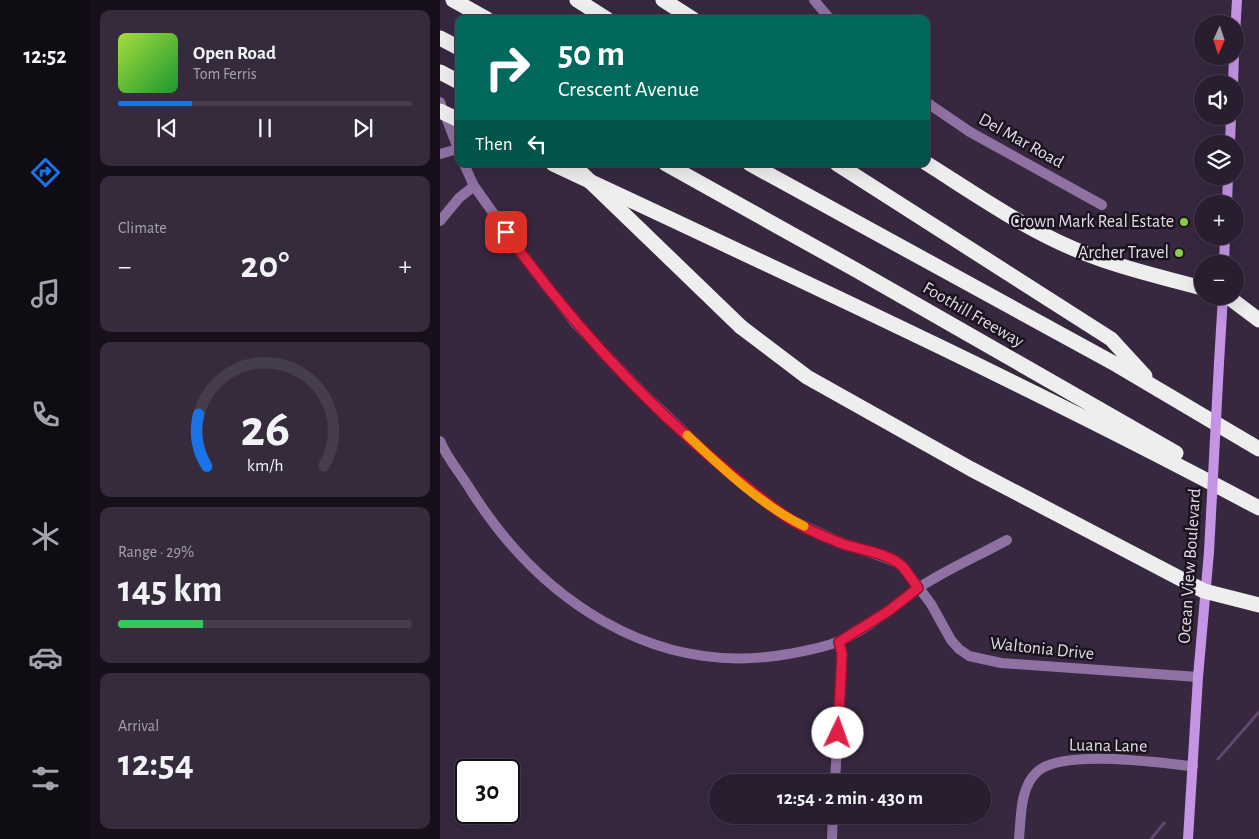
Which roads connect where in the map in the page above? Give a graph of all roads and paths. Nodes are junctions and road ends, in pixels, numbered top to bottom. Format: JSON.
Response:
{"nodes":[{"id":1,"x":577,"y":0,"type":"edge"},
{"id":2,"x":663,"y":0,"type":"edge"},
{"id":3,"x":814,"y":0,"type":"edge"},
{"id":4,"x":1237,"y":0,"type":"edge"},
{"id":5,"x":457,"y":2,"type":"edge"},
{"id":6,"x":480,"y":15,"type":"edge"},
{"id":7,"x":600,"y":15,"type":"edge"},
{"id":8,"x":686,"y":15,"type":"edge"},
{"id":9,"x":827,"y":15,"type":"edge"},
{"id":10,"x":1236,"y":15,"type":"edge"},
{"id":11,"x":440,"y":38,"type":"edge"},
{"id":12,"x":455,"y":46,"type":"edge"},
{"id":13,"x":440,"y":72,"type":"edge"},
{"id":14,"x":455,"y":80,"type":"edge"},
{"id":15,"x":440,"y":102,"type":"edge"},
{"id":16,"x":930,"y":105,"type":"edge"},
{"id":17,"x":440,"y":111,"type":"edge"},
{"id":18,"x":455,"y":118,"type":"edge"},
{"id":19,"x":455,"y":142,"type":"edge"},
{"id":20,"x":455,"y":151,"type":"edge"},
{"id":21,"x":440,"y":154,"type":"edge"},
{"id":22,"x":930,"y":166,"type":"edge"},
{"id":23,"x":465,"y":167,"type":"edge"},
{"id":24,"x":559,"y":167,"type":"edge"},
{"id":25,"x":575,"y":167,"type":"edge"},
{"id":26,"x":671,"y":167,"type":"edge"},
{"id":27,"x":755,"y":167,"type":"edge"},
{"id":28,"x":843,"y":167,"type":"edge"},
{"id":29,"x":474,"y":186,"type":"junction"},
{"id":30,"x":1102,"y":205,"type":"dead end"},
{"id":31,"x":440,"y":221,"type":"edge"},
{"id":32,"x":1194,"y":286,"type":"edge"},
{"id":33,"x":1222,"y":305,"type":"edge"},
{"id":34,"x":1239,"y":305,"type":"edge"},
{"id":35,"x":1259,"y":320,"type":"edge"},
{"id":36,"x":1154,"y":387,"type":"junction"},
{"id":37,"x":440,"y":441,"type":"edge"},
{"id":38,"x":1259,"y":449,"type":"edge"},
{"id":39,"x":1259,"y":501,"type":"edge"},
{"id":40,"x":1259,"y":508,"type":"edge"},
{"id":41,"x":1007,"y":540,"type":"dead end"},
{"id":42,"x":918,"y":588,"type":"junction"},
{"id":43,"x":1204,"y":591,"type":"junction"},
{"id":44,"x":1259,"y":605,"type":"edge"},
{"id":45,"x":839,"y":642,"type":"junction"},
{"id":46,"x":1198,"y":677,"type":"junction"},
{"id":47,"x":1193,"y":766,"type":"junction"},
{"id":48,"x":835,"y":774,"type":"edge"},
{"id":49,"x":833,"y":824,"type":"edge"},
{"id":50,"x":832,"y":839,"type":"edge"},
{"id":51,"x":1019,"y":839,"type":"edge"},
{"id":52,"x":1188,"y":839,"type":"edge"}],
"edges":[{"from":1,"to":7,"type":"highway"},
{"from":2,"to":8,"type":"highway"},
{"from":3,"to":9,"type":"street"},
{"from":4,"to":10,"type":"main road"},
{"from":5,"to":6,"type":"highway"},
{"from":11,"to":12,"type":"highway"},
{"from":13,"to":14,"type":"highway"},
{"from":15,"to":19,"type":"street"},
{"from":16,"to":30,"type":"street","name":"Del Mar Road"},
{"from":17,"to":18,"type":"highway","bridge":true},
{"from":20,"to":21,"type":"street"},
{"from":22,"to":32,"type":"highway"},
{"from":23,"to":29,"type":"street","name":"Waltonia Drive"},
{"from":24,"to":40,"type":"highway"},
{"from":25,"to":43,"type":"highway","bridge":true},
{"from":26,"to":39,"type":"highway","name":"Foothill Freeway"},
{"from":27,"to":36,"type":"highway","name":"Foothill Freeway"},
{"from":28,"to":36,"type":"highway"},
{"from":29,"to":31,"type":"street"},
{"from":29,"to":42,"type":"street","name":"Waltonia Drive"},
{"from":33,"to":43,"type":"main road","name":"Ocean View Boulevard","bridge":true},
{"from":34,"to":35,"type":"highway"},
{"from":36,"to":38,"type":"highway","name":"Foothill Freeway"},
{"from":37,"to":45,"type":"street"},
{"from":41,"to":42,"type":"street"},
{"from":42,"to":45,"type":"street"},
{"from":42,"to":46,"type":"street","name":"Waltonia Drive"},
{"from":43,"to":44,"type":"highway"},
{"from":43,"to":46,"type":"main road","name":"Ocean View Boulevard"},
{"from":45,"to":48,"type":"street"},
{"from":46,"to":47,"type":"main road","name":"Ocean View Boulevard"},
{"from":47,"to":51,"type":"street","name":"Luana Lane"},
{"from":47,"to":52,"type":"main road","name":"Ocean View Boulevard"},
{"from":49,"to":50,"type":"street"}]}
